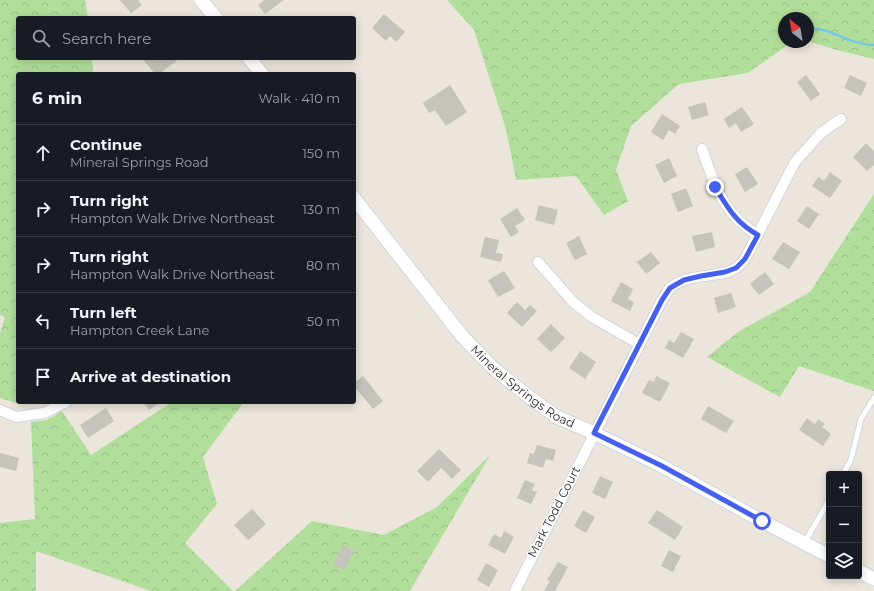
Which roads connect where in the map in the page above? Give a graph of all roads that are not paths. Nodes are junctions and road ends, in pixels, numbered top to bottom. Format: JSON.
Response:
{"nodes":[{"id":1,"x":201,"y":0,"type":"edge"},
{"id":2,"x":214,"y":16,"type":"edge"},
{"id":3,"x":251,"y":60,"type":"edge"},
{"id":4,"x":260,"y":72,"type":"edge"},
{"id":5,"x":841,"y":119,"type":"dead end"},
{"id":6,"x":702,"y":149,"type":"dead end"},
{"id":7,"x":356,"y":201,"type":"edge"},
{"id":8,"x":758,"y":235,"type":"junction"},
{"id":9,"x":538,"y":262,"type":"dead end"},
{"id":10,"x":640,"y":344,"type":"junction"},
{"id":11,"x":874,"y":398,"type":"edge"},
{"id":12,"x":62,"y":404,"type":"edge"},
{"id":13,"x":0,"y":410,"type":"edge"},
{"id":14,"x":594,"y":433,"type":"junction"},
{"id":15,"x":845,"y":471,"type":"edge"},
{"id":16,"x":826,"y":505,"type":"edge"},
{"id":17,"x":805,"y":543,"type":"junction"},
{"id":18,"x":826,"y":554,"type":"edge"},
{"id":19,"x":862,"y":573,"type":"edge"},
{"id":20,"x":874,"y":579,"type":"edge"},
{"id":21,"x":515,"y":591,"type":"edge"}],
"edges":[{"from":1,"to":2,"type":"street"},
{"from":3,"to":4,"type":"street"},
{"from":5,"to":8,"type":"street","name":"Mark Todd Court"},
{"from":6,"to":8,"type":"street"},
{"from":7,"to":14,"type":"street","name":"Mineral Springs Road"},
{"from":8,"to":10,"type":"street","name":"Mark Todd Court"},
{"from":9,"to":10,"type":"street"},
{"from":10,"to":14,"type":"street","name":"Mark Todd Court"},
{"from":11,"to":15,"type":"lane"},
{"from":12,"to":13,"type":"street"},
{"from":14,"to":17,"type":"street","name":"Mineral Springs Road"},
{"from":14,"to":21,"type":"street","name":"Mark Todd Court"},
{"from":16,"to":17,"type":"lane"},
{"from":17,"to":18,"type":"street","name":"Mineral Springs Road"},
{"from":19,"to":20,"type":"street"}]}
